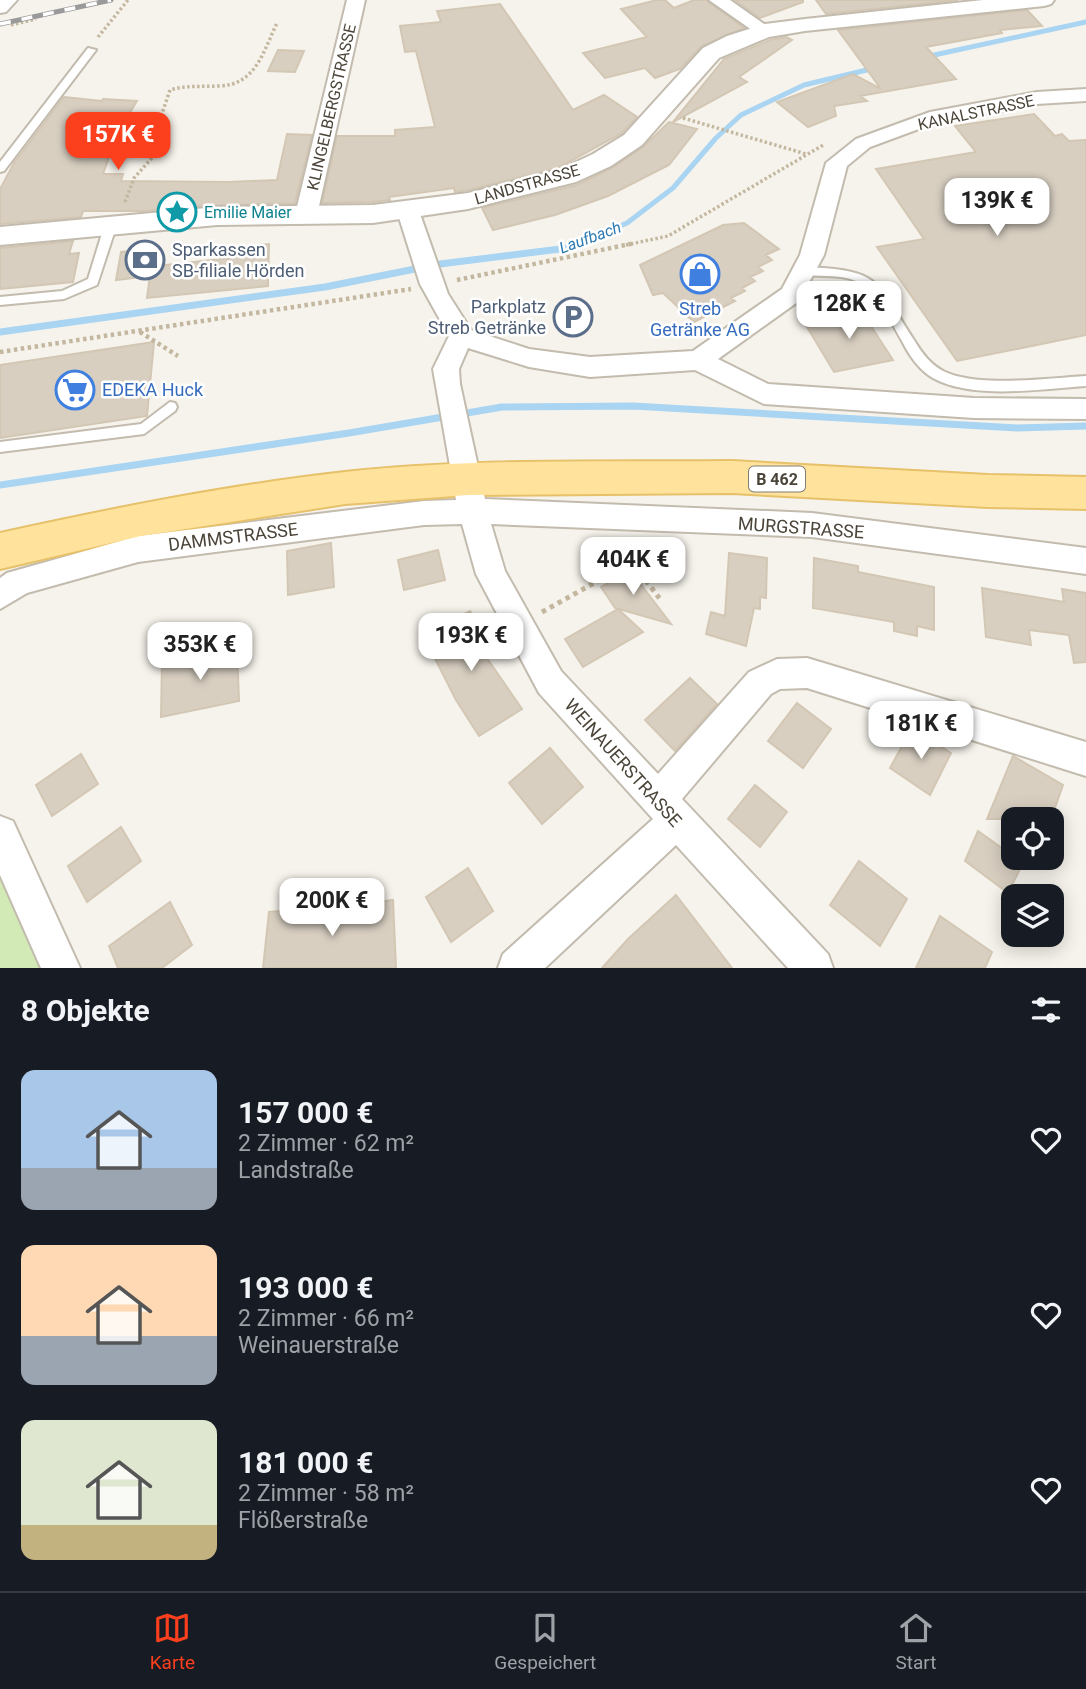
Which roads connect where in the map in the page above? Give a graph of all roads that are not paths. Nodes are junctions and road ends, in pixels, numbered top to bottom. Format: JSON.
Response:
{"nodes":[{"id":1,"x":8,"y":0,"type":"edge"},
{"id":2,"x":356,"y":0,"type":"edge"},
{"id":3,"x":718,"y":0,"type":"edge"},
{"id":4,"x":1044,"y":0,"type":"edge"},
{"id":5,"x":0,"y":8,"type":"edge"},
{"id":6,"x":765,"y":32,"type":"junction"},
{"id":7,"x":91,"y":50,"type":"road end"},
{"id":8,"x":1086,"y":96,"type":"edge"},
{"id":9,"x":0,"y":169,"type":"edge"},
{"id":10,"x":408,"y":211,"type":"junction"},
{"id":11,"x":306,"y":215,"type":"junction"},
{"id":12,"x":113,"y":226,"type":"junction"},
{"id":13,"x":0,"y":236,"type":"edge"},
{"id":14,"x":804,"y":271,"type":"junction"},
{"id":15,"x":0,"y":301,"type":"edge"},
{"id":16,"x":461,"y":336,"type":"junction"},
{"id":17,"x":698,"y":359,"type":"junction"},
{"id":18,"x":1086,"y":382,"type":"edge"},
{"id":19,"x":170,"y":407,"type":"dead end"},
{"id":20,"x":1086,"y":409,"type":"edge"},
{"id":21,"x":0,"y":447,"type":"edge"},
{"id":22,"x":467,"y":478,"type":"junction"},
{"id":23,"x":1086,"y":493,"type":"edge"},
{"id":24,"x":0,"y":551,"type":"edge"},
{"id":25,"x":1086,"y":561,"type":"edge"},
{"id":26,"x":0,"y":595,"type":"edge"},
{"id":27,"x":1086,"y":759,"type":"edge"},
{"id":28,"x":667,"y":811,"type":"junction"},
{"id":29,"x":0,"y":834,"type":"edge"},
{"id":30,"x":61,"y":968,"type":"edge"},
{"id":31,"x":517,"y":968,"type":"edge"},
{"id":32,"x":814,"y":968,"type":"edge"}],
"edges":[{"from":1,"to":5,"type":"street"},
{"from":2,"to":11,"type":"street","name":"KLINGELBERGSTRASSE"},
{"from":3,"to":6,"type":"street"},
{"from":4,"to":6,"type":"street","name":"LANDSTRASSE"},
{"from":6,"to":10,"type":"street","name":"LANDSTRASSE"},
{"from":7,"to":9,"type":"lane"},
{"from":8,"to":14,"type":"street","name":"KANALSTRASSE"},
{"from":10,"to":11,"type":"street","name":"LANDSTRASSE"},
{"from":10,"to":16,"type":"street"},
{"from":11,"to":12,"type":"street","name":"LANDSTRASSE"},
{"from":12,"to":13,"type":"street","name":"LANDSTRASSE"},
{"from":12,"to":15,"type":"lane"},
{"from":14,"to":17,"type":"street","name":"KANALSTRASSE"},
{"from":14,"to":18,"type":"lane"},
{"from":16,"to":17,"type":"street"},
{"from":16,"to":22,"type":"street","name":"WEINAUERSTRASSE"},
{"from":17,"to":20,"type":"street"},
{"from":19,"to":21,"type":"lane"},
{"from":22,"to":23,"type":"main road","number":"B 462"},
{"from":22,"to":24,"type":"main road","number":"B 462"},
{"from":22,"to":25,"type":"street","name":"MURGSTRASSE"},
{"from":22,"to":26,"type":"street","name":"DAMMSTRASSE"},
{"from":22,"to":28,"type":"street","name":"WEINAUERSTRASSE"},
{"from":27,"to":28,"type":"street"},
{"from":28,"to":31,"type":"street"},
{"from":28,"to":32,"type":"street","name":"WEINAUERSTRASSE"},
{"from":29,"to":30,"type":"street"}]}
